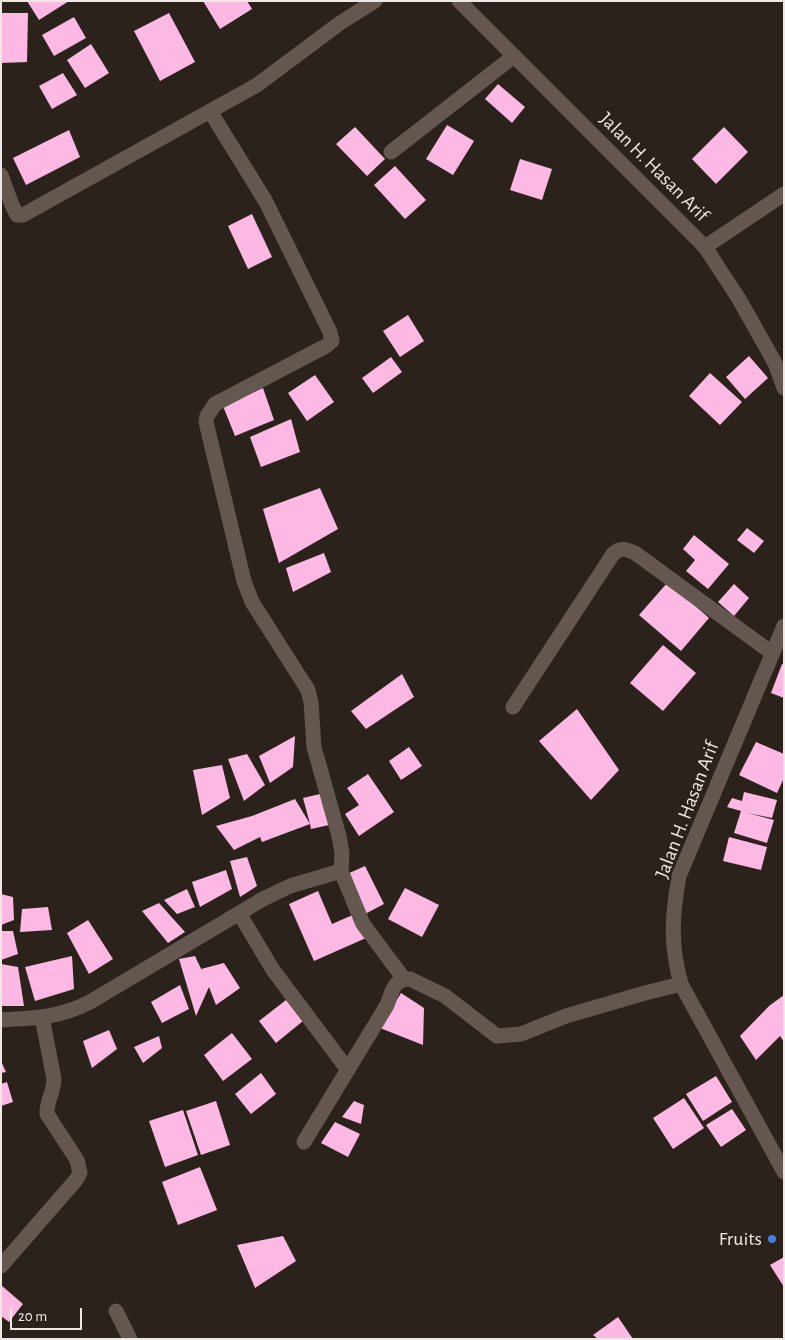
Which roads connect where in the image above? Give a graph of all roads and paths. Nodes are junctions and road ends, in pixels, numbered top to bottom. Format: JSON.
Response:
{"nodes":[{"id":1,"x":375,"y":1,"type":"edge"},
{"id":2,"x":459,"y":1,"type":"edge"},
{"id":3,"x":514,"y":56,"type":"junction"},
{"id":4,"x":210,"y":111,"type":"junction"},
{"id":5,"x":391,"y":152,"type":"dead end"},
{"id":6,"x":1,"y":175,"type":"edge"},
{"id":7,"x":784,"y":194,"type":"edge"},
{"id":8,"x":705,"y":246,"type":"junction"},
{"id":9,"x":784,"y":388,"type":"edge"},
{"id":10,"x":784,"y":626,"type":"edge"},
{"id":11,"x":772,"y":653,"type":"junction"},
{"id":12,"x":513,"y":707,"type":"dead end"},
{"id":13,"x":341,"y":871,"type":"junction"},
{"id":14,"x":239,"y":913,"type":"junction"},
{"id":15,"x":404,"y":979,"type":"junction"},
{"id":16,"x":681,"y":984,"type":"junction"},
{"id":17,"x":42,"y":1017,"type":"junction"},
{"id":18,"x":1,"y":1020,"type":"edge"},
{"id":19,"x":348,"y":1070,"type":"junction"},
{"id":20,"x":304,"y":1142,"type":"dead end"},
{"id":21,"x":784,"y":1172,"type":"edge"},
{"id":22,"x":1,"y":1266,"type":"edge"},
{"id":23,"x":116,"y":1311,"type":"dead end"},
{"id":24,"x":130,"y":1339,"type":"edge"}],
"edges":[{"from":1,"to":4,"type":"street"},
{"from":2,"to":3,"type":"street","name":"Jalan H. Hasan Arif"},
{"from":3,"to":5,"type":"street"},
{"from":3,"to":8,"type":"street","name":"Jalan H. Hasan Arif"},
{"from":4,"to":6,"type":"street"},
{"from":4,"to":13,"type":"street"},
{"from":7,"to":8,"type":"street"},
{"from":8,"to":9,"type":"street","name":"Jalan H. Hasan Arif"},
{"from":10,"to":11,"type":"street","name":"Jalan H. Hasan Arif"},
{"from":11,"to":12,"type":"street"},
{"from":11,"to":16,"type":"street","name":"Jalan H. Hasan Arif"},
{"from":13,"to":14,"type":"street"},
{"from":13,"to":15,"type":"street"},
{"from":14,"to":17,"type":"street"},
{"from":14,"to":19,"type":"street"},
{"from":15,"to":16,"type":"street"},
{"from":15,"to":19,"type":"street"},
{"from":16,"to":21,"type":"street","name":"Jalan H. Hasan Arif"},
{"from":17,"to":18,"type":"street"},
{"from":17,"to":22,"type":"street"},
{"from":19,"to":20,"type":"street"},
{"from":23,"to":24,"type":"street"}]}
